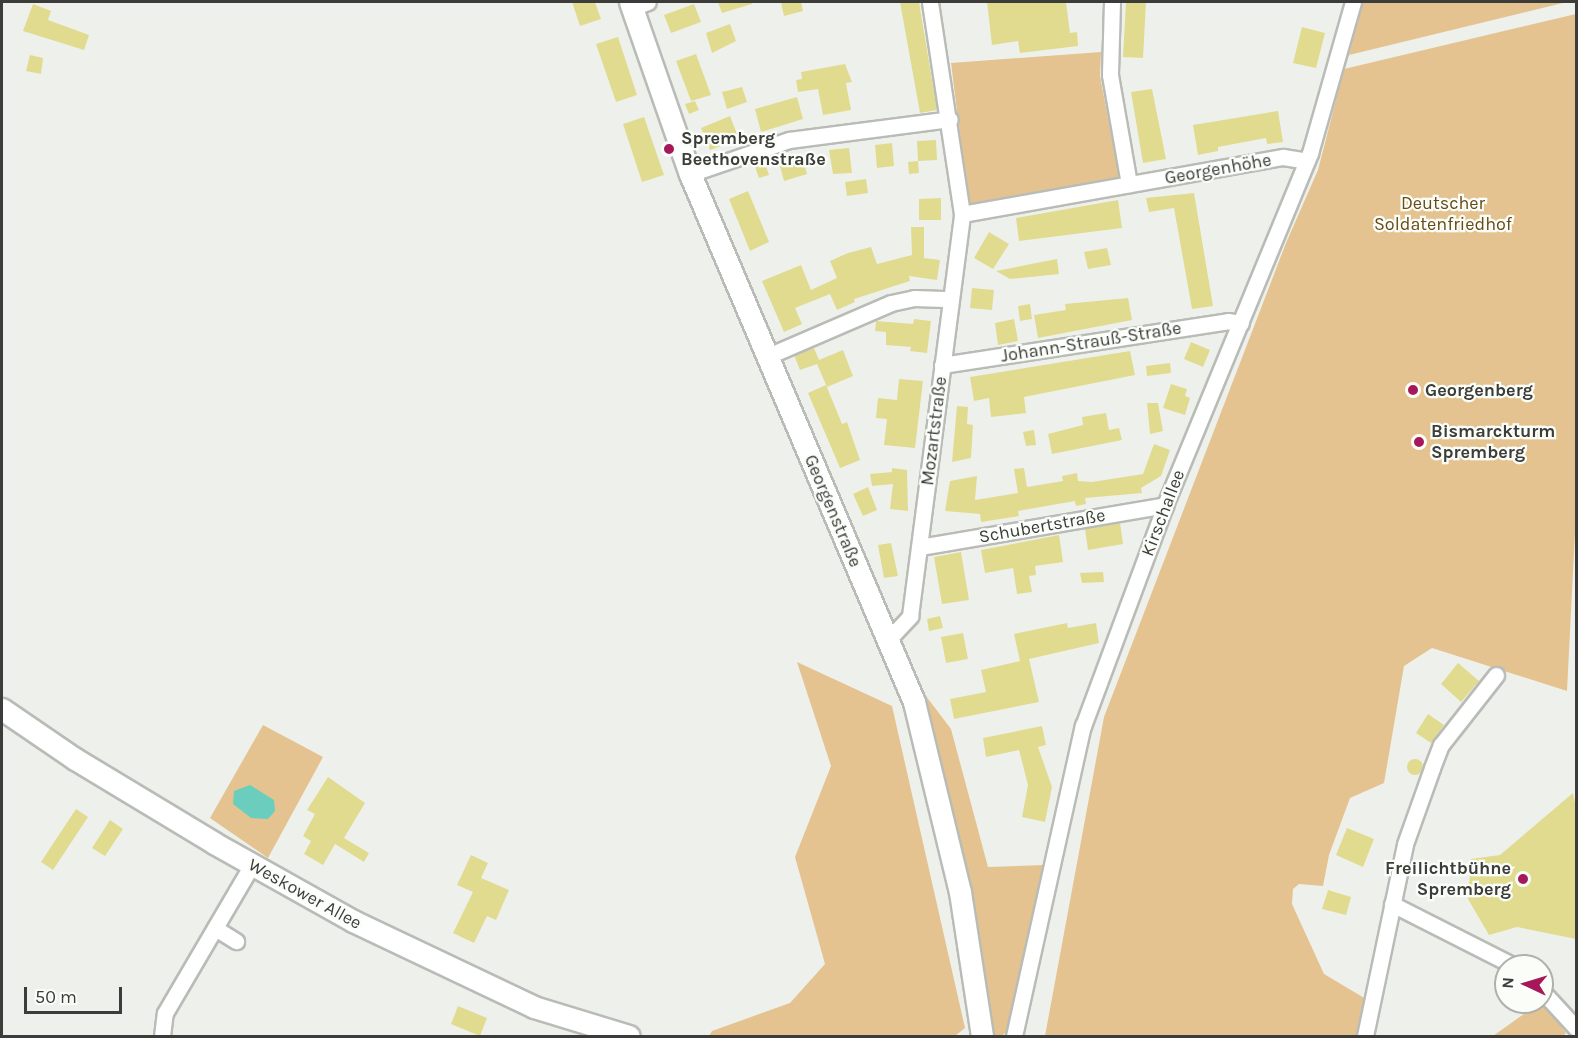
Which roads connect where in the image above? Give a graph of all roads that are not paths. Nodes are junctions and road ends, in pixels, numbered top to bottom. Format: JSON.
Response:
{"nodes":[{"id":1,"x":930,"y":2,"type":"edge"},
{"id":2,"x":1112,"y":2,"type":"edge"},
{"id":3,"x":1353,"y":2,"type":"edge"},
{"id":4,"x":637,"y":4,"type":"edge"},
{"id":5,"x":950,"y":119,"type":"junction"},
{"id":6,"x":1307,"y":161,"type":"junction"},
{"id":7,"x":690,"y":174,"type":"junction"},
{"id":8,"x":1129,"y":184,"type":"junction"},
{"id":9,"x":962,"y":214,"type":"junction"},
{"id":10,"x":951,"y":299,"type":"junction"},
{"id":11,"x":1240,"y":322,"type":"junction"},
{"id":12,"x":768,"y":356,"type":"junction"},
{"id":13,"x":942,"y":365,"type":"junction"},
{"id":14,"x":1165,"y":505,"type":"junction"},
{"id":15,"x":920,"y":547,"type":"junction"},
{"id":16,"x":888,"y":640,"type":"junction"},
{"id":17,"x":1496,"y":675,"type":"dead end"},
{"id":18,"x":2,"y":709,"type":"edge"},
{"id":19,"x":252,"y":865,"type":"junction"},
{"id":20,"x":1392,"y":904,"type":"junction"},
{"id":21,"x":214,"y":928,"type":"junction"},
{"id":22,"x":236,"y":941,"type":"dead end"},
{"id":23,"x":1494,"y":956,"type":"edge"},
{"id":24,"x":1554,"y":1004,"type":"edge"},
{"id":25,"x":1576,"y":1028,"type":"edge"},
{"id":26,"x":162,"y":1036,"type":"edge"},
{"id":27,"x":630,"y":1036,"type":"edge"},
{"id":28,"x":982,"y":1036,"type":"edge"},
{"id":29,"x":1014,"y":1036,"type":"edge"},
{"id":30,"x":1365,"y":1036,"type":"edge"}],
"edges":[{"from":1,"to":5,"type":"street","name":"Mozartstraße"},
{"from":2,"to":8,"type":"street"},
{"from":3,"to":6,"type":"street","name":"Kirschallee"},
{"from":4,"to":7,"type":"main road","name":"Georgenstraße"},
{"from":5,"to":7,"type":"street"},
{"from":5,"to":9,"type":"street","name":"Mozartstraße"},
{"from":6,"to":8,"type":"street","name":"Georgenhöhe"},
{"from":6,"to":11,"type":"street","name":"Kirschallee"},
{"from":7,"to":12,"type":"main road","name":"Georgenstraße"},
{"from":8,"to":9,"type":"street","name":"Georgenhöhe"},
{"from":9,"to":10,"type":"street","name":"Mozartstraße"},
{"from":10,"to":12,"type":"street"},
{"from":10,"to":13,"type":"street","name":"Mozartstraße"},
{"from":11,"to":13,"type":"street","name":"Johann-Strauß-Straße"},
{"from":11,"to":14,"type":"street","name":"Kirschallee"},
{"from":12,"to":16,"type":"main road","name":"Georgenstraße"},
{"from":13,"to":15,"type":"street","name":"Mozartstraße"},
{"from":14,"to":15,"type":"street","name":"Schubertstraße"},
{"from":14,"to":29,"type":"street","name":"Kirschallee"},
{"from":15,"to":16,"type":"street","name":"Mozartstraße"},
{"from":16,"to":28,"type":"main road","name":"Georgenstraße"},
{"from":17,"to":20,"type":"street"},
{"from":18,"to":19,"type":"main road","name":"Weskower Allee"},
{"from":19,"to":21,"type":"street"},
{"from":19,"to":27,"type":"main road","name":"Weskower Allee"},
{"from":20,"to":23,"type":"street"},
{"from":20,"to":30,"type":"street"},
{"from":21,"to":22,"type":"street"},
{"from":21,"to":26,"type":"street"},
{"from":24,"to":25,"type":"street"}]}
